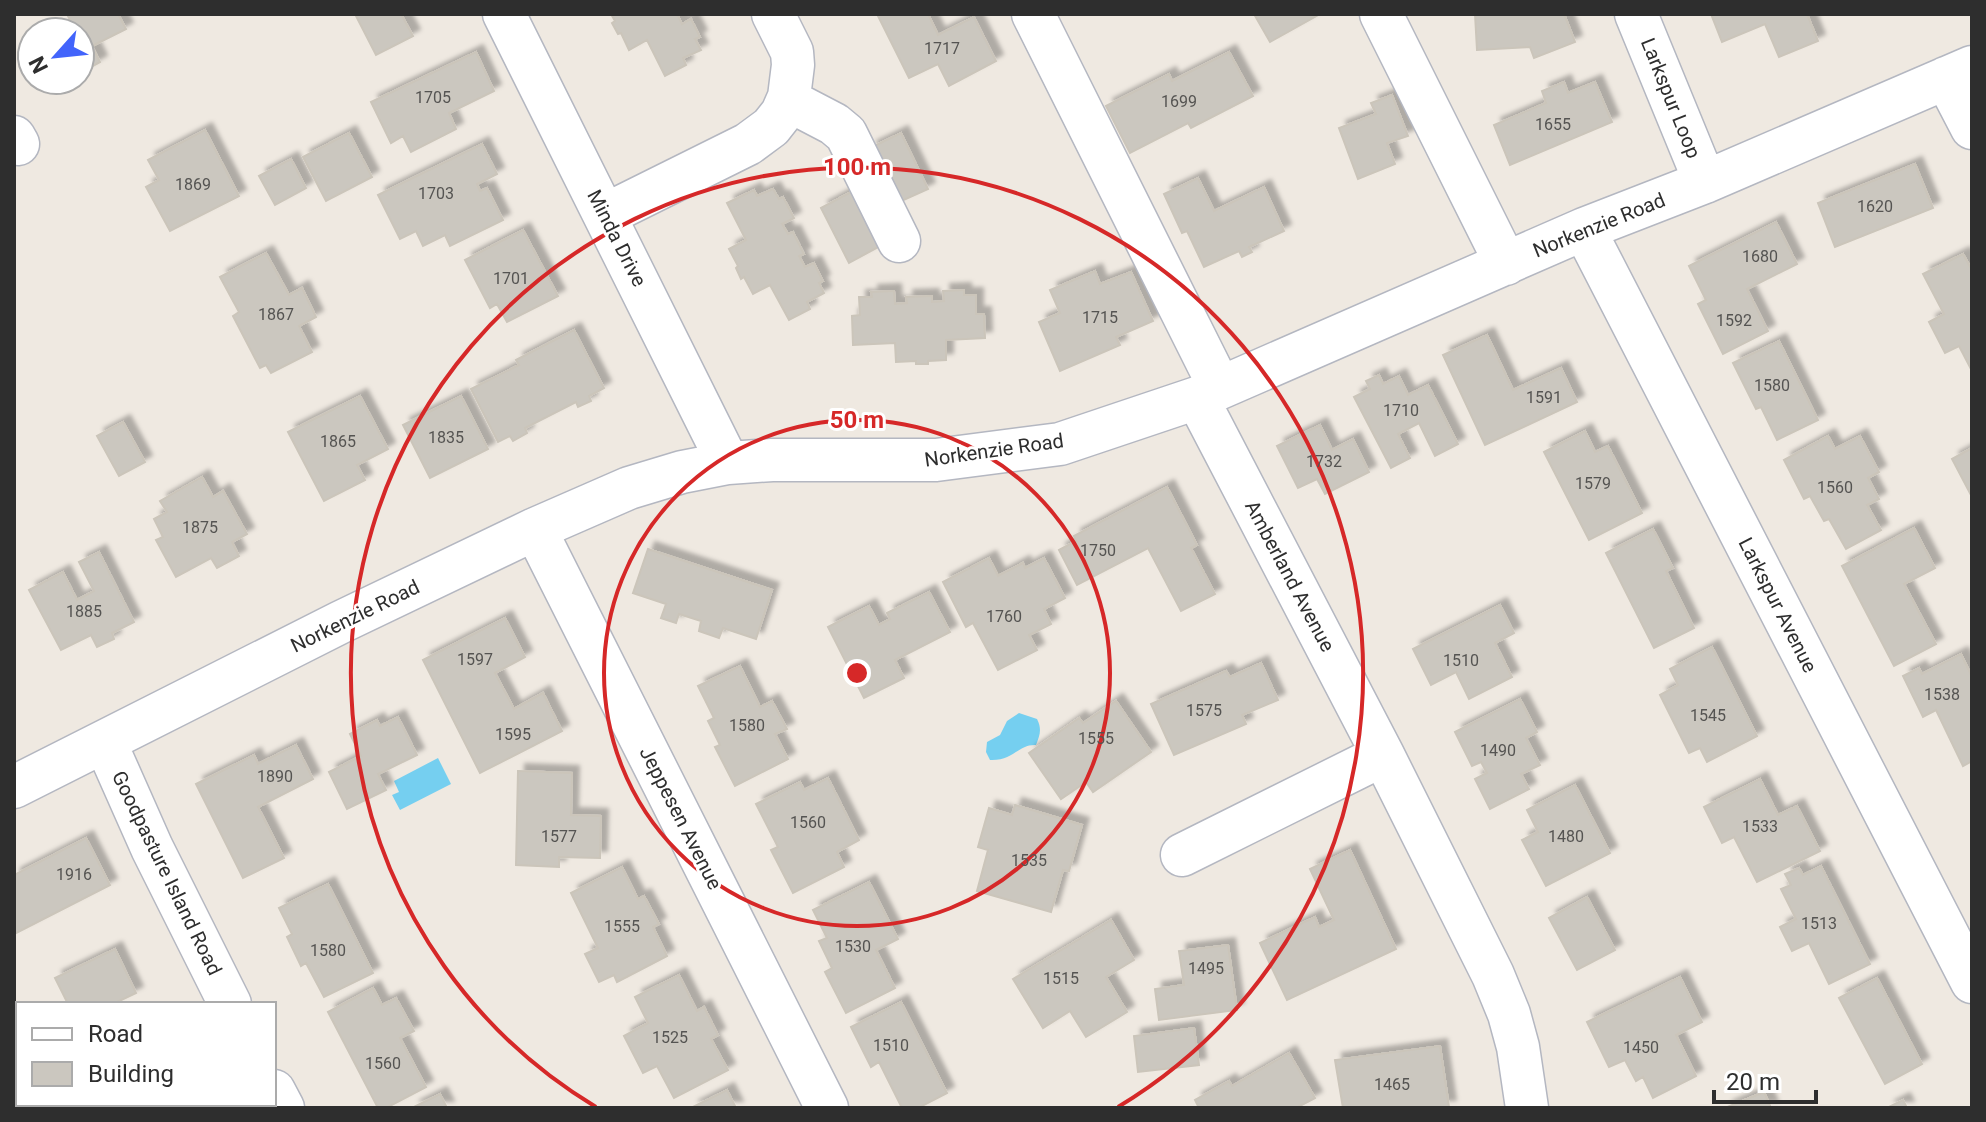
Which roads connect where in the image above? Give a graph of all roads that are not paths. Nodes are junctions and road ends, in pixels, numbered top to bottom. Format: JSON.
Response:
{"nodes":[{"id":1,"x":504,"y":14,"type":"edge"},
{"id":2,"x":773,"y":14,"type":"edge"},
{"id":3,"x":1033,"y":14,"type":"edge"},
{"id":4,"x":1381,"y":14,"type":"edge"},
{"id":5,"x":1636,"y":14,"type":"edge"},
{"id":6,"x":1959,"y":73,"type":"edge"},
{"id":7,"x":788,"y":100,"type":"junction"},
{"id":8,"x":1972,"y":128,"type":"edge"},
{"id":9,"x":1705,"y":182,"type":"junction"},
{"id":10,"x":605,"y":215,"type":"junction"},
{"id":11,"x":1584,"y":229,"type":"junction"},
{"id":12,"x":899,"y":241,"type":"dead end"},
{"id":13,"x":1506,"y":264,"type":"junction"},
{"id":14,"x":1208,"y":393,"type":"junction"},
{"id":15,"x":728,"y":463,"type":"junction"},
{"id":16,"x":535,"y":529,"type":"junction"},
{"id":17,"x":105,"y":742,"type":"junction"},
{"id":18,"x":1383,"y":755,"type":"junction"},
{"id":19,"x":14,"y":787,"type":"edge"},
{"id":20,"x":1182,"y":855,"type":"dead end"},
{"id":21,"x":1969,"y":969,"type":"edge"},
{"id":22,"x":229,"y":1002,"type":"edge"},
{"id":23,"x":827,"y":1108,"type":"edge"},
{"id":24,"x":1527,"y":1108,"type":"edge"}],
"edges":[{"from":1,"to":10,"type":"street","name":"Minda Drive"},
{"from":2,"to":7,"type":"street"},
{"from":3,"to":14,"type":"street","name":"Amberland Avenue"},
{"from":4,"to":13,"type":"street"},
{"from":5,"to":9,"type":"street","name":"Larkspur Loop"},
{"from":6,"to":8,"type":"street"},
{"from":6,"to":9,"type":"street","name":"Norkenzie Road"},
{"from":7,"to":10,"type":"street"},
{"from":7,"to":12,"type":"street"},
{"from":9,"to":11,"type":"street","name":"Norkenzie Road"},
{"from":10,"to":15,"type":"street","name":"Minda Drive"},
{"from":11,"to":13,"type":"street","name":"Norkenzie Road"},
{"from":11,"to":21,"type":"street","name":"Larkspur Avenue"},
{"from":13,"to":14,"type":"street","name":"Norkenzie Road"},
{"from":14,"to":15,"type":"street","name":"Norkenzie Road"},
{"from":14,"to":18,"type":"street","name":"Amberland Avenue"},
{"from":15,"to":16,"type":"street","name":"Norkenzie Road"},
{"from":16,"to":17,"type":"street","name":"Norkenzie Road"},
{"from":16,"to":23,"type":"street","name":"Jeppesen Avenue"},
{"from":17,"to":19,"type":"street","name":"Norkenzie Road"},
{"from":17,"to":22,"type":"street","name":"Goodpasture Island Road"},
{"from":18,"to":20,"type":"street"},
{"from":18,"to":24,"type":"street","name":"Amberland Avenue"}]}
